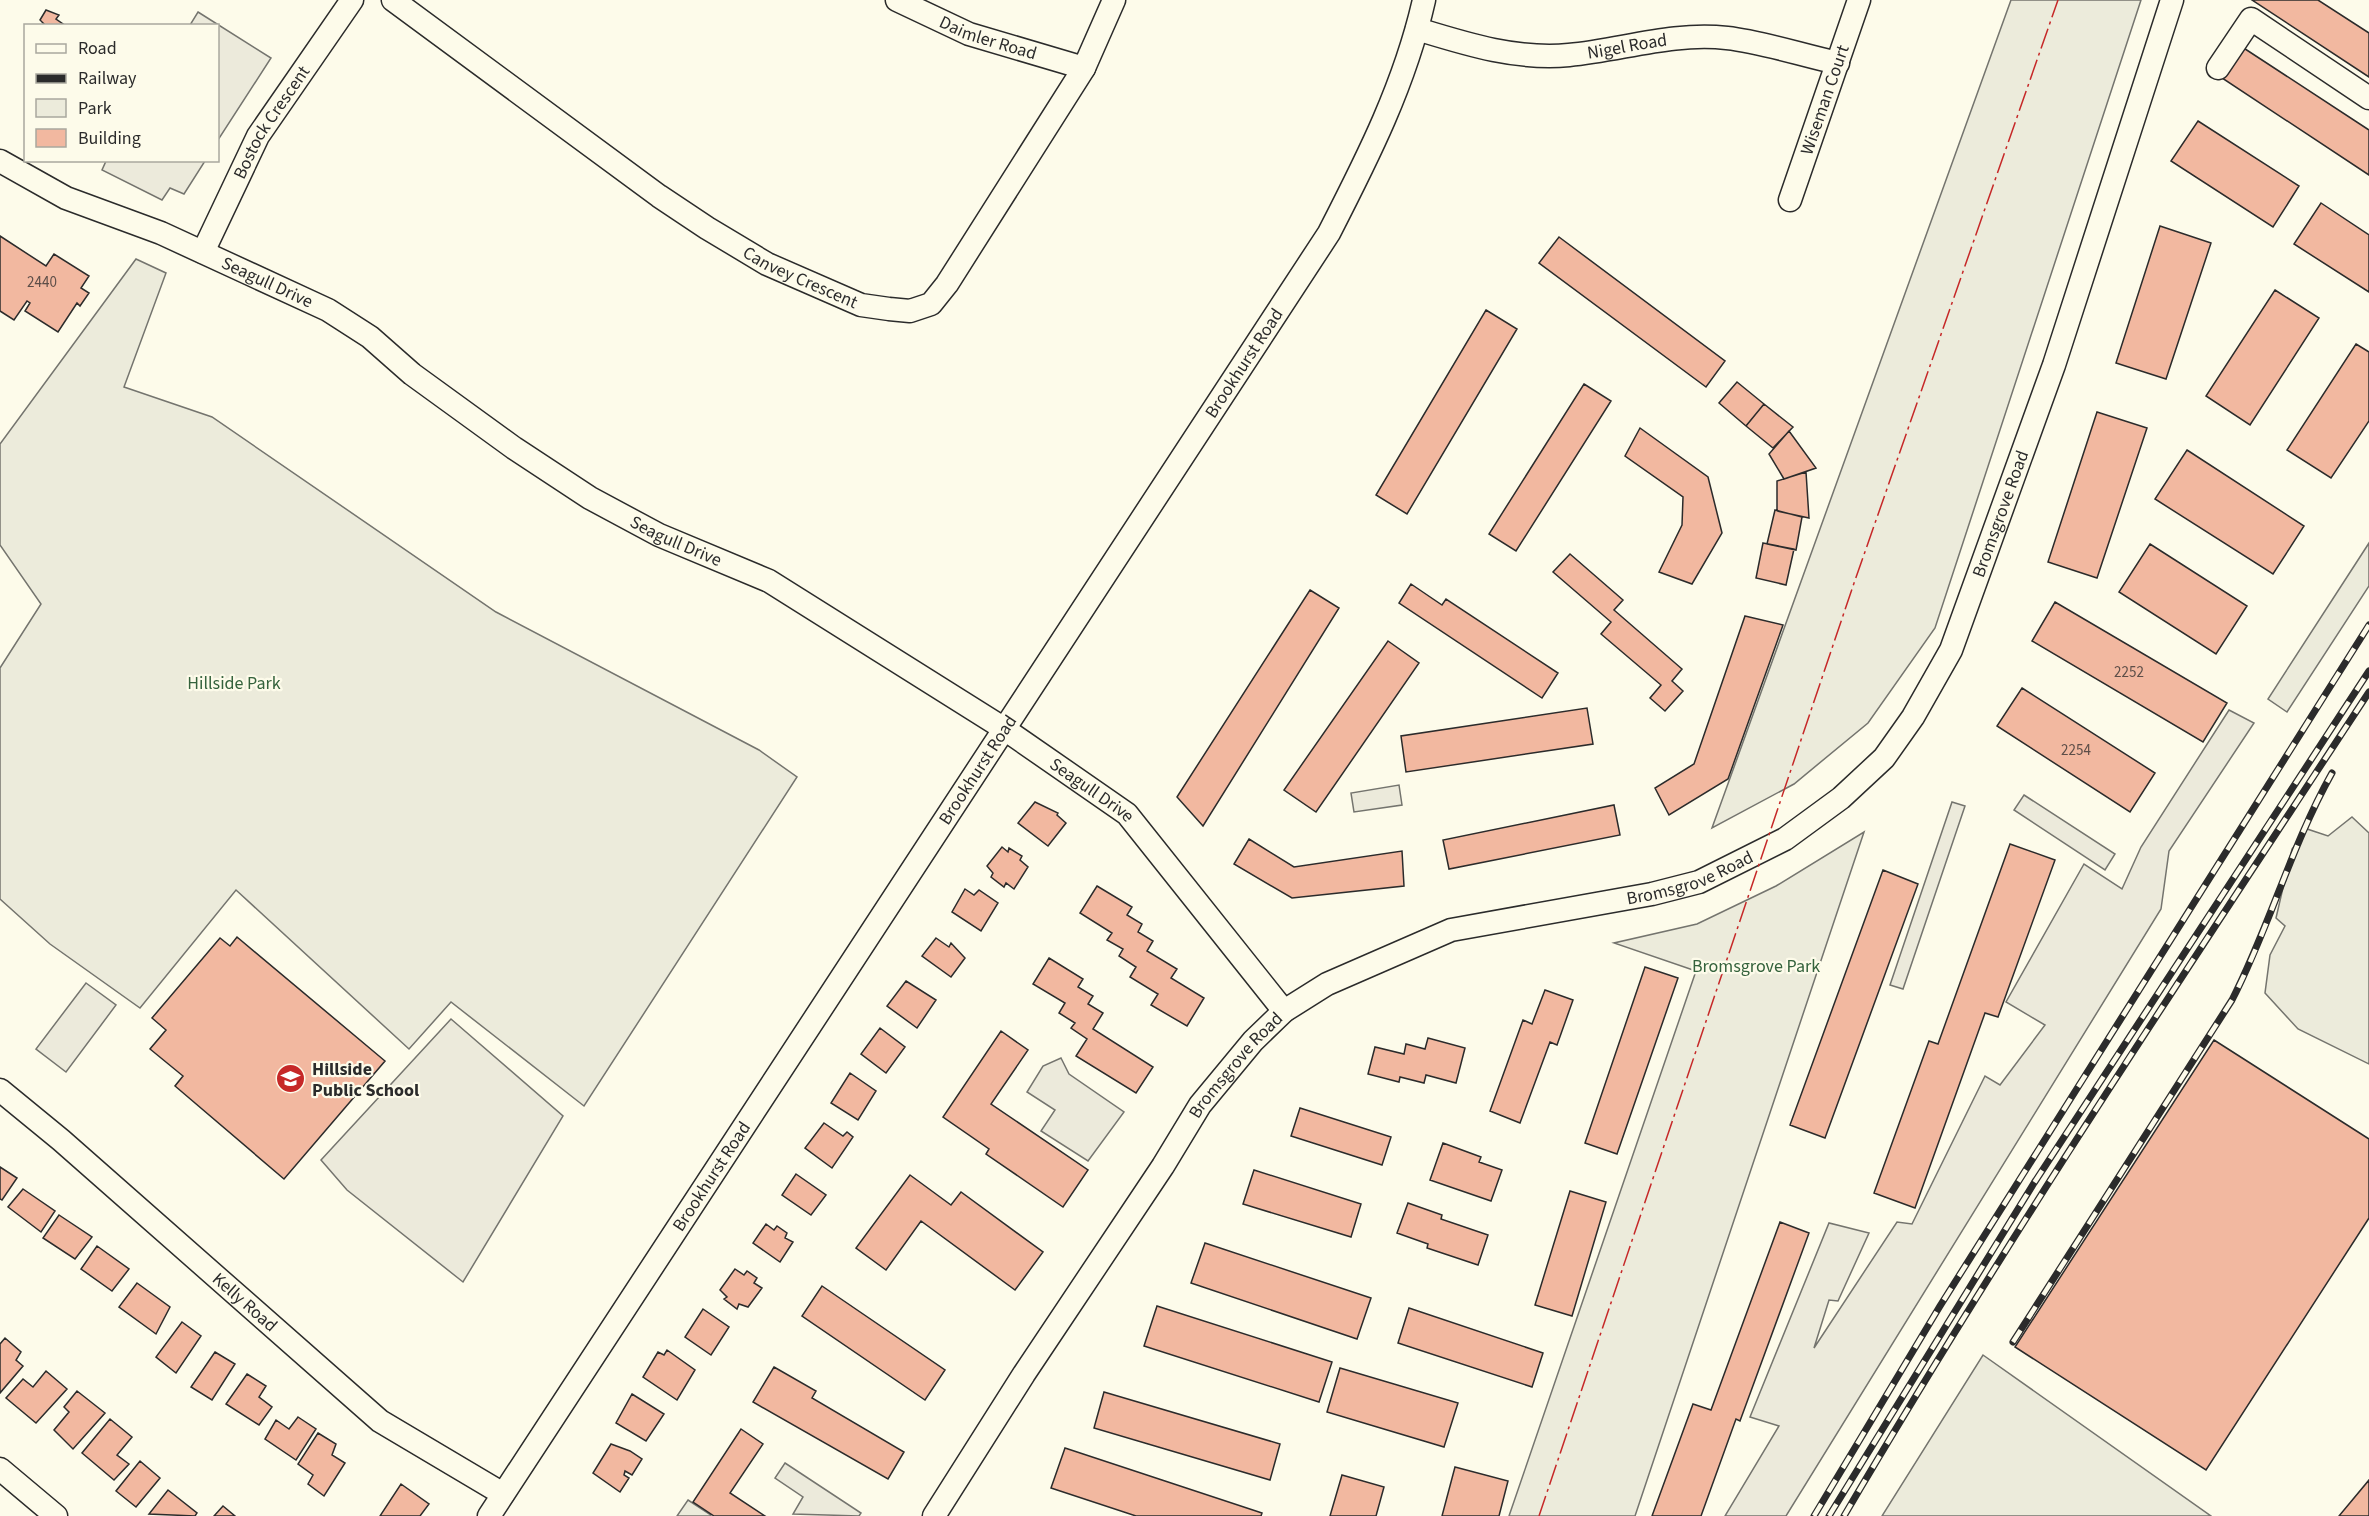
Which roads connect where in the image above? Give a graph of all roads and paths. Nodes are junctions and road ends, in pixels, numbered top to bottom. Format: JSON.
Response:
{"nodes":[{"id":1,"x":352,"y":0,"type":"edge"},
{"id":2,"x":393,"y":0,"type":"edge"},
{"id":3,"x":897,"y":0,"type":"edge"},
{"id":4,"x":1114,"y":0,"type":"edge"},
{"id":5,"x":1424,"y":0,"type":"edge"},
{"id":6,"x":1859,"y":0,"type":"edge"},
{"id":7,"x":2172,"y":0,"type":"edge"},
{"id":8,"x":1417,"y":30,"type":"junction"},
{"id":9,"x":1838,"y":63,"type":"junction"},
{"id":10,"x":1084,"y":68,"type":"junction"},
{"id":11,"x":2218,"y":68,"type":"dead end"},
{"id":12,"x":2369,"y":98,"type":"edge"},
{"id":13,"x":0,"y":161,"type":"edge"},
{"id":14,"x":1790,"y":200,"type":"dead end"},
{"id":15,"x":203,"y":252,"type":"junction"},
{"id":16,"x":1003,"y":728,"type":"junction"},
{"id":17,"x":1284,"y":1011,"type":"junction"},
{"id":18,"x":0,"y":1090,"type":"edge"},
{"id":19,"x":0,"y":1469,"type":"edge"},
{"id":20,"x":503,"y":1494,"type":"junction"},
{"id":21,"x":51,"y":1514,"type":"edge"},
{"id":22,"x":489,"y":1516,"type":"edge"},
{"id":23,"x":934,"y":1516,"type":"edge"}],
"edges":[{"from":1,"to":15,"type":"street","name":"Bostock Crescent"},
{"from":2,"to":10,"type":"street","name":"Canvey Crescent"},
{"from":3,"to":10,"type":"street","name":"Daimler Road"},
{"from":4,"to":10,"type":"street","name":"Canvey Crescent"},
{"from":5,"to":8,"type":"street","name":"Brookhurst Road"},
{"from":6,"to":9,"type":"street","name":"Wiseman Court"},
{"from":7,"to":17,"type":"street","name":"Bromsgrove Road"},
{"from":8,"to":9,"type":"street","name":"Nigel Road"},
{"from":8,"to":16,"type":"street","name":"Brookhurst Road"},
{"from":9,"to":14,"type":"street","name":"Wiseman Court"},
{"from":11,"to":12,"type":"street"},
{"from":13,"to":15,"type":"street","name":"Seagull Drive"},
{"from":15,"to":16,"type":"street","name":"Seagull Drive"},
{"from":16,"to":17,"type":"street","name":"Seagull Drive"},
{"from":16,"to":20,"type":"street","name":"Brookhurst Road"},
{"from":17,"to":23,"type":"street","name":"Bromsgrove Road"},
{"from":18,"to":20,"type":"street","name":"Kelly Road"},
{"from":19,"to":21,"type":"street"},
{"from":20,"to":22,"type":"street","name":"Brookhurst Road"}]}
